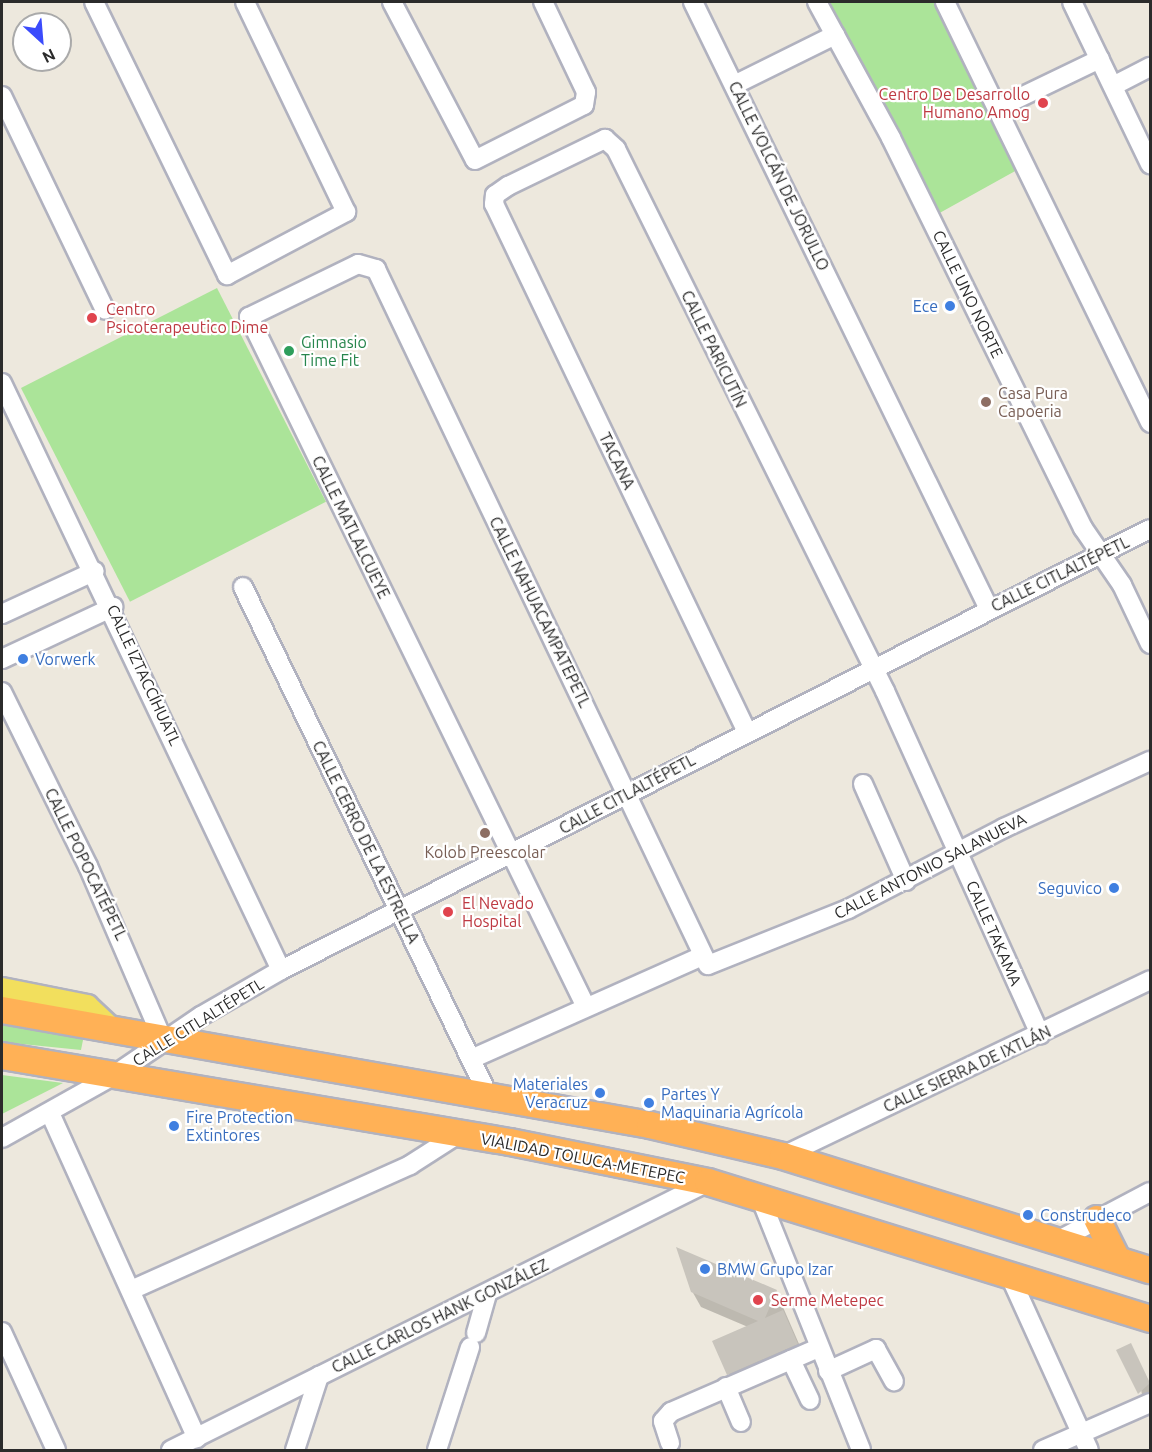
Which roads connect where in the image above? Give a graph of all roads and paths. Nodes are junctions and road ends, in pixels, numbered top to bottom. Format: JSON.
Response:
{"nodes":[{"id":1,"x":94,"y":2,"type":"edge"},
{"id":2,"x":245,"y":2,"type":"edge"},
{"id":3,"x":392,"y":2,"type":"edge"},
{"id":4,"x":543,"y":2,"type":"edge"},
{"id":5,"x":693,"y":2,"type":"edge"},
{"id":6,"x":817,"y":2,"type":"edge"},
{"id":7,"x":945,"y":2,"type":"edge"},
{"id":8,"x":1072,"y":2,"type":"edge"},
{"id":9,"x":835,"y":35,"type":"junction"},
{"id":10,"x":1100,"y":59,"type":"junction"},
{"id":11,"x":1150,"y":67,"type":"edge"},
{"id":12,"x":734,"y":85,"type":"junction"},
{"id":13,"x":1113,"y":86,"type":"junction"},
{"id":14,"x":2,"y":96,"type":"edge"},
{"id":15,"x":998,"y":108,"type":"junction"},
{"id":16,"x":1150,"y":164,"type":"edge"},
{"id":17,"x":499,"y":191,"type":"joint"},
{"id":18,"x":367,"y":262,"type":"joint"},
{"id":19,"x":105,"y":310,"type":"dead end"},
{"id":20,"x":2,"y":383,"type":"edge"},
{"id":21,"x":1150,"y":423,"type":"edge"},
{"id":22,"x":1150,"y":529,"type":"edge"},
{"id":23,"x":1101,"y":555,"type":"junction"},
{"id":24,"x":95,"y":571,"type":"junction"},
{"id":25,"x":243,"y":587,"type":"dead end"},
{"id":26,"x":113,"y":607,"type":"junction"},
{"id":27,"x":989,"y":609,"type":"junction"},
{"id":28,"x":2,"y":614,"type":"edge"},
{"id":29,"x":1150,"y":644,"type":"edge"},
{"id":30,"x":2,"y":659,"type":"edge"},
{"id":31,"x":872,"y":669,"type":"junction"},
{"id":32,"x":2,"y":692,"type":"edge"},
{"id":33,"x":746,"y":730,"type":"junction"},
{"id":34,"x":1150,"y":761,"type":"edge"},
{"id":35,"x":863,"y":784,"type":"dead end"},
{"id":36,"x":628,"y":796,"type":"junction"},
{"id":37,"x":958,"y":852,"type":"junction"},
{"id":38,"x":513,"y":853,"type":"junction"},
{"id":39,"x":906,"y":881,"type":"junction"},
{"id":40,"x":399,"y":910,"type":"junction"},
{"id":41,"x":704,"y":961,"type":"junction"},
{"id":42,"x":281,"y":970,"type":"junction"},
{"id":43,"x":1150,"y":980,"type":"edge"},
{"id":44,"x":2,"y":988,"type":"edge"},
{"id":45,"x":586,"y":1007,"type":"junction"},
{"id":46,"x":2,"y":1010,"type":"edge"},
{"id":47,"x":114,"y":1031,"type":"junction"},
{"id":48,"x":1040,"y":1035,"type":"junction"},
{"id":49,"x":163,"y":1040,"type":"junction"},
{"id":50,"x":2,"y":1056,"type":"edge"},
{"id":51,"x":471,"y":1059,"type":"junction"},
{"id":52,"x":113,"y":1076,"type":"junction"},
{"id":53,"x":489,"y":1097,"type":"junction"},
{"id":54,"x":50,"y":1113,"type":"junction"},
{"id":55,"x":457,"y":1135,"type":"junction"},
{"id":56,"x":2,"y":1138,"type":"edge"},
{"id":57,"x":783,"y":1156,"type":"junction"},
{"id":58,"x":708,"y":1182,"type":"junction"},
{"id":59,"x":1150,"y":1192,"type":"edge"},
{"id":60,"x":760,"y":1197,"type":"junction"},
{"id":61,"x":1097,"y":1219,"type":"junction"},
{"id":62,"x":1057,"y":1241,"type":"junction"},
{"id":63,"x":1117,"y":1259,"type":"junction"},
{"id":64,"x":1150,"y":1270,"type":"edge"},
{"id":65,"x":1009,"y":1274,"type":"junction"},
{"id":66,"x":131,"y":1290,"type":"junction"},
{"id":67,"x":487,"y":1294,"type":"junction"},
{"id":68,"x":1150,"y":1319,"type":"edge"},
{"id":69,"x":2,"y":1332,"type":"edge"},
{"id":70,"x":818,"y":1348,"type":"junction"},
{"id":71,"x":791,"y":1360,"type":"junction"},
{"id":72,"x":828,"y":1371,"type":"junction"},
{"id":73,"x":319,"y":1376,"type":"junction"},
{"id":74,"x":894,"y":1381,"type":"dead end"},
{"id":75,"x":726,"y":1387,"type":"junction"},
{"id":76,"x":810,"y":1400,"type":"dead end"},
{"id":77,"x":1150,"y":1403,"type":"edge"},
{"id":78,"x":741,"y":1422,"type":"dead end"},
{"id":79,"x":1081,"y":1434,"type":"junction"},
{"id":80,"x":197,"y":1438,"type":"junction"},
{"id":81,"x":670,"y":1443,"type":"dead end"},
{"id":82,"x":56,"y":1450,"type":"edge"},
{"id":83,"x":171,"y":1450,"type":"edge"},
{"id":84,"x":295,"y":1450,"type":"edge"},
{"id":85,"x":437,"y":1450,"type":"edge"},
{"id":86,"x":861,"y":1450,"type":"edge"},
{"id":87,"x":1043,"y":1450,"type":"edge"},
{"id":88,"x":1089,"y":1450,"type":"edge"}],
"edges":[{"from":1,"to":2,"type":"street"},
{"from":3,"to":4,"type":"street"},
{"from":5,"to":12,"type":"street","name":"CALLE VOLCÁN DE JORULLO"},
{"from":6,"to":9,"type":"street","name":"CALLE UNO NORTE"},
{"from":7,"to":15,"type":"street"},
{"from":8,"to":10,"type":"street"},
{"from":9,"to":12,"type":"street"},
{"from":9,"to":23,"type":"street","name":"CALLE UNO NORTE"},
{"from":10,"to":13,"type":"street"},
{"from":10,"to":15,"type":"street"},
{"from":11,"to":13,"type":"street"},
{"from":12,"to":27,"type":"street","name":"CALLE VOLCÁN DE JORULLO"},
{"from":13,"to":16,"type":"street"},
{"from":14,"to":19,"type":"street"},
{"from":15,"to":21,"type":"street"},
{"from":17,"to":31,"type":"street","name":"CALLE PARICUTÍN"},
{"from":17,"to":33,"type":"street","name":"TACANA"},
{"from":18,"to":36,"type":"street","name":"CALLE NAHUACAMPATEPETL"},
{"from":18,"to":38,"type":"street","name":"CALLE MATLALCUEYE"},
{"from":20,"to":24,"type":"street","name":"CALLE IZTACCÍHUATL"},
{"from":22,"to":23,"type":"street","name":"CALLE CITLALTÉPETL"},
{"from":23,"to":27,"type":"street","name":"CALLE CITLALTÉPETL"},
{"from":23,"to":29,"type":"street","name":"CALLE UNO NORTE"},
{"from":24,"to":26,"type":"street","name":"CALLE IZTACCÍHUATL"},
{"from":24,"to":28,"type":"street"},
{"from":25,"to":40,"type":"street","name":"CALLE CERRO DE LA ESTRELLA"},
{"from":26,"to":30,"type":"street"},
{"from":26,"to":42,"type":"street","name":"CALLE IZTACCÍHUATL"},
{"from":27,"to":31,"type":"street","name":"CALLE CITLALTÉPETL"},
{"from":31,"to":33,"type":"street","name":"CALLE CITLALTÉPETL"},
{"from":31,"to":37,"type":"street","name":"CALLE TAKAMA"},
{"from":32,"to":49,"type":"street","name":"CALLE POPOCATÉPETL"},
{"from":33,"to":36,"type":"street","name":"CALLE CITLALTÉPETL"},
{"from":34,"to":37,"type":"street","name":"CALLE ANTONIO SALANUEVA"},
{"from":35,"to":39,"type":"street"},
{"from":36,"to":38,"type":"street","name":"CALLE CITLALTÉPETL"},
{"from":36,"to":41,"type":"street","name":"CALLE NAHUACAMPATEPETL"},
{"from":37,"to":39,"type":"street","name":"CALLE ANTONIO SALANUEVA"},
{"from":37,"to":48,"type":"street","name":"CALLE TAKAMA"},
{"from":38,"to":40,"type":"street","name":"CALLE CITLALTÉPETL"},
{"from":38,"to":45,"type":"street"},
{"from":39,"to":41,"type":"street","name":"CALLE ANTONIO SALANUEVA"},
{"from":40,"to":42,"type":"street","name":"CALLE CITLALTÉPETL"},
{"from":40,"to":51,"type":"street","name":"CALLE CERRO DE LA ESTRELLA"},
{"from":41,"to":45,"type":"street","name":"CALLE ANTONIO SALANUEVA"},
{"from":42,"to":49,"type":"street","name":"CALLE CITLALTÉPETL"},
{"from":43,"to":48,"type":"street","name":"CALLE SIERRA DE IXTLÁN"},
{"from":44,"to":47,"type":"main road"},
{"from":45,"to":51,"type":"street","name":"CALLE ANTONIO SALANUEVA"},
{"from":46,"to":47,"type":"highway"},
{"from":47,"to":49,"type":"highway"},
{"from":48,"to":57,"type":"street","name":"CALLE SIERRA DE IXTLÁN"},
{"from":49,"to":52,"type":"street","name":"CALLE CITLALTÉPETL"},
{"from":49,"to":53,"type":"highway"},
{"from":50,"to":52,"type":"highway","name":"VIALIDAD TOLUCA-METEPEC"},
{"from":51,"to":53,"type":"street","name":"CALLE CERRO DE LA ESTRELLA"},
{"from":52,"to":54,"type":"street","name":"CALLE CITLALTÉPETL"},
{"from":52,"to":55,"type":"highway","name":"VIALIDAD TOLUCA-METEPEC"},
{"from":53,"to":57,"type":"highway"},
{"from":54,"to":56,"type":"street","name":"CALLE CITLALTÉPETL"},
{"from":54,"to":66,"type":"street"},
{"from":55,"to":58,"type":"highway","name":"VIALIDAD TOLUCA-METEPEC"},
{"from":55,"to":66,"type":"street"},
{"from":57,"to":62,"type":"highway"},
{"from":58,"to":60,"type":"highway","name":"VIALIDAD TOLUCA-METEPEC"},
{"from":58,"to":67,"type":"street","name":"CALLE CARLOS HANK GONZÁLEZ"},
{"from":59,"to":61,"type":"street"},
{"from":60,"to":65,"type":"highway","name":"VIALIDAD TOLUCA-METEPEC"},
{"from":60,"to":70,"type":"street"},
{"from":61,"to":62,"type":"street"},
{"from":61,"to":63,"type":"highway"},
{"from":62,"to":63,"type":"highway"},
{"from":63,"to":64,"type":"highway"},
{"from":65,"to":68,"type":"highway","name":"VIALIDAD TOLUCA-METEPEC"},
{"from":65,"to":79,"type":"street"},
{"from":66,"to":80,"type":"street"},
{"from":67,"to":73,"type":"street","name":"CALLE CARLOS HANK GONZÁLEZ"},
{"from":67,"to":85,"type":"street"},
{"from":69,"to":82,"type":"street"},
{"from":70,"to":71,"type":"street"},
{"from":70,"to":72,"type":"street"},
{"from":71,"to":75,"type":"street"},
{"from":71,"to":76,"type":"street"},
{"from":72,"to":74,"type":"street"},
{"from":72,"to":86,"type":"street"},
{"from":73,"to":80,"type":"street","name":"CALLE CARLOS HANK GONZÁLEZ"},
{"from":73,"to":84,"type":"street"},
{"from":75,"to":78,"type":"street"},
{"from":75,"to":81,"type":"street"},
{"from":77,"to":79,"type":"street"},
{"from":79,"to":87,"type":"street"},
{"from":79,"to":88,"type":"street"},
{"from":80,"to":83,"type":"street","name":"CALLE CARLOS HANK GONZÁLEZ"}]}
